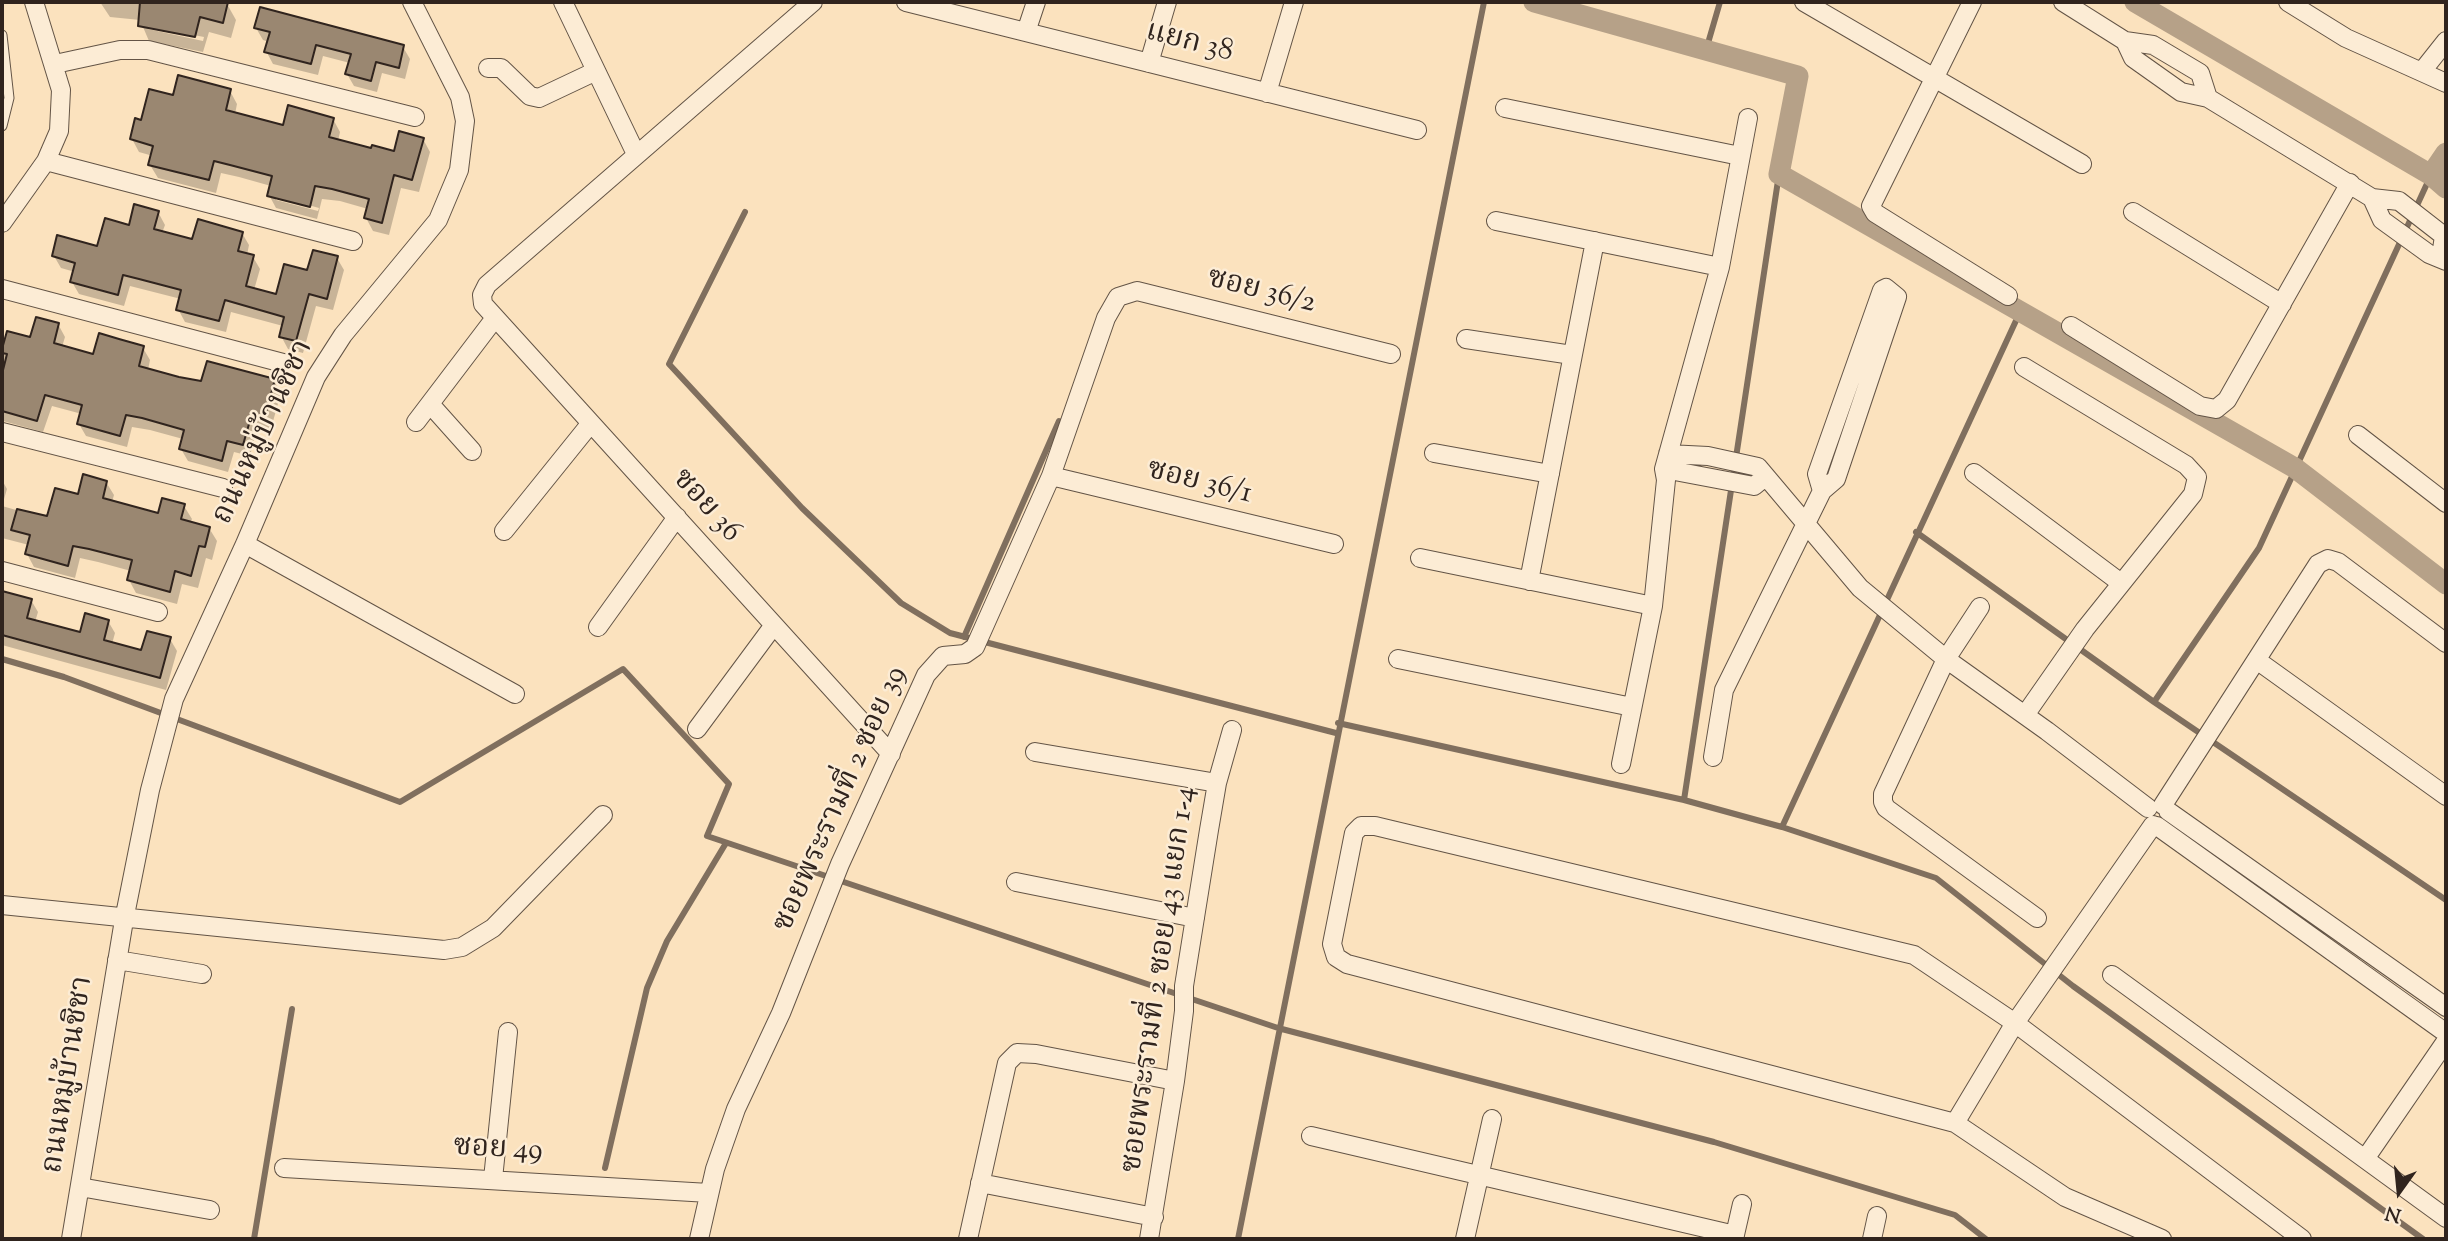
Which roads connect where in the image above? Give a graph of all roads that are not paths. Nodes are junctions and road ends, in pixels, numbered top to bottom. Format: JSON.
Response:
{"nodes":[{"id":1,"x":34,"y":2,"type":"edge"},
{"id":2,"x":412,"y":2,"type":"edge"},
{"id":3,"x":563,"y":2,"type":"edge"},
{"id":4,"x":813,"y":2,"type":"edge"},
{"id":5,"x":906,"y":2,"type":"edge"},
{"id":6,"x":1036,"y":2,"type":"edge"},
{"id":7,"x":1167,"y":2,"type":"edge"},
{"id":8,"x":1294,"y":2,"type":"edge"},
{"id":9,"x":1804,"y":2,"type":"edge"},
{"id":10,"x":1972,"y":2,"type":"edge"},
{"id":11,"x":2063,"y":2,"type":"edge"},
{"id":12,"x":2288,"y":2,"type":"edge"},
{"id":13,"x":1026,"y":32,"type":"junction"},
{"id":14,"x":2,"y":35,"type":"edge"},
{"id":15,"x":2125,"y":41,"type":"junction"},
{"id":16,"x":2446,"y":41,"type":"edge"},
{"id":17,"x":1149,"y":63,"type":"junction"},
{"id":18,"x":55,"y":64,"type":"junction"},
{"id":19,"x":488,"y":68,"type":"dead end"},
{"id":20,"x":2423,"y":70,"type":"junction"},
{"id":21,"x":594,"y":72,"type":"junction"},
{"id":22,"x":1935,"y":79,"type":"junction"},
{"id":23,"x":2446,"y":83,"type":"edge"},
{"id":24,"x":1267,"y":93,"type":"junction"},
{"id":25,"x":2208,"y":98,"type":"junction"},
{"id":26,"x":1506,"y":108,"type":"dead end"},
{"id":27,"x":415,"y":117,"type":"dead end"},
{"id":28,"x":1748,"y":118,"type":"dead end"},
{"id":29,"x":2,"y":126,"type":"edge"},
{"id":30,"x":1418,"y":130,"type":"dead end"},
{"id":31,"x":636,"y":154,"type":"junction"},
{"id":32,"x":1740,"y":156,"type":"junction"},
{"id":33,"x":46,"y":161,"type":"junction"},
{"id":34,"x":2082,"y":164,"type":"dead end"},
{"id":35,"x":2350,"y":183,"type":"junction"},
{"id":36,"x":2372,"y":198,"type":"junction"},
{"id":37,"x":2133,"y":212,"type":"dead end"},
{"id":38,"x":1496,"y":221,"type":"dead end"},
{"id":39,"x":2,"y":223,"type":"edge"},
{"id":40,"x":353,"y":241,"type":"dead end"},
{"id":41,"x":1595,"y":242,"type":"junction"},
{"id":42,"x":2444,"y":258,"type":"edge"},
{"id":43,"x":1720,"y":267,"type":"junction"},
{"id":44,"x":2,"y":289,"type":"edge"},
{"id":45,"x":2008,"y":296,"type":"dead end"},
{"id":46,"x":1118,"y":297,"type":"joint"},
{"id":47,"x":2282,"y":304,"type":"junction"},
{"id":48,"x":495,"y":318,"type":"junction"},
{"id":49,"x":2071,"y":326,"type":"dead end"},
{"id":50,"x":1466,"y":339,"type":"dead end"},
{"id":51,"x":1391,"y":354,"type":"dead end"},
{"id":52,"x":1572,"y":355,"type":"junction"},
{"id":53,"x":283,"y":363,"type":"dead end"},
{"id":54,"x":2024,"y":367,"type":"dead end"},
{"id":55,"x":430,"y":404,"type":"junction"},
{"id":56,"x":416,"y":422,"type":"dead end"},
{"id":57,"x":591,"y":423,"type":"junction"},
{"id":58,"x":2,"y":432,"type":"edge"},
{"id":59,"x":2358,"y":435,"type":"dead end"},
{"id":60,"x":472,"y":451,"type":"dead end"},
{"id":61,"x":1434,"y":453,"type":"dead end"},
{"id":62,"x":1666,"y":461,"type":"junction"},
{"id":63,"x":1974,"y":473,"type":"dead end"},
{"id":64,"x":1550,"y":474,"type":"junction"},
{"id":65,"x":1051,"y":476,"type":"junction"},
{"id":66,"x":1759,"y":477,"type":"junction"},
{"id":67,"x":223,"y":488,"type":"dead end"},
{"id":68,"x":1822,"y":491,"type":"junction"},
{"id":69,"x":2446,"y":503,"type":"edge"},
{"id":70,"x":677,"y":517,"type":"junction"},
{"id":71,"x":1804,"y":525,"type":"junction"},
{"id":72,"x":504,"y":531,"type":"dead end"},
{"id":73,"x":245,"y":544,"type":"junction"},
{"id":74,"x":1334,"y":544,"type":"dead end"},
{"id":75,"x":1420,"y":558,"type":"dead end"},
{"id":76,"x":2,"y":571,"type":"edge"},
{"id":77,"x":1529,"y":581,"type":"junction"},
{"id":78,"x":2122,"y":583,"type":"junction"},
{"id":79,"x":1653,"y":606,"type":"junction"},
{"id":80,"x":1980,"y":607,"type":"dead end"},
{"id":81,"x":158,"y":612,"type":"dead end"},
{"id":82,"x":774,"y":625,"type":"junction"},
{"id":83,"x":598,"y":627,"type":"dead end"},
{"id":84,"x":2446,"y":643,"type":"edge"},
{"id":85,"x":1398,"y":659,"type":"dead end"},
{"id":86,"x":1946,"y":659,"type":"junction"},
{"id":87,"x":2258,"y":661,"type":"junction"},
{"id":88,"x":515,"y":694,"type":"dead end"},
{"id":89,"x":1632,"y":708,"type":"junction"},
{"id":90,"x":2025,"y":715,"type":"junction"},
{"id":91,"x":697,"y":729,"type":"dead end"},
{"id":92,"x":1232,"y":730,"type":"dead end"},
{"id":93,"x":1035,"y":752,"type":"dead end"},
{"id":94,"x":891,"y":754,"type":"junction"},
{"id":95,"x":1713,"y":757,"type":"dead end"},
{"id":96,"x":1621,"y":764,"type":"dead end"},
{"id":97,"x":1217,"y":783,"type":"junction"},
{"id":98,"x":2446,"y":796,"type":"edge"},
{"id":99,"x":603,"y":815,"type":"dead end"},
{"id":100,"x":2158,"y":815,"type":"junction"},
{"id":101,"x":1017,"y":882,"type":"dead end"},
{"id":102,"x":2295,"y":900,"type":"junction"},
{"id":103,"x":2,"y":905,"type":"edge"},
{"id":104,"x":2284,"y":917,"type":"junction"},
{"id":105,"x":1195,"y":918,"type":"junction"},
{"id":106,"x":2037,"y":918,"type":"dead end"},
{"id":107,"x":124,"y":920,"type":"junction"},
{"id":108,"x":117,"y":960,"type":"junction"},
{"id":109,"x":202,"y":974,"type":"dead end"},
{"id":110,"x":2112,"y":975,"type":"dead end"},
{"id":111,"x":2446,"y":1007,"type":"edge"},
{"id":112,"x":2015,"y":1024,"type":"junction"},
{"id":113,"x":508,"y":1032,"type":"dead end"},
{"id":114,"x":2446,"y":1033,"type":"edge"},
{"id":115,"x":2446,"y":1041,"type":"edge"},
{"id":116,"x":1175,"y":1081,"type":"junction"},
{"id":117,"x":1492,"y":1119,"type":"dead end"},
{"id":118,"x":1955,"y":1123,"type":"junction"},
{"id":119,"x":1311,"y":1136,"type":"dead end"},
{"id":120,"x":2365,"y":1159,"type":"junction"},
{"id":121,"x":284,"y":1168,"type":"dead end"},
{"id":122,"x":1480,"y":1175,"type":"junction"},
{"id":123,"x":493,"y":1179,"type":"junction"},
{"id":124,"x":980,"y":1183,"type":"junction"},
{"id":125,"x":80,"y":1187,"type":"junction"},
{"id":126,"x":709,"y":1193,"type":"junction"},
{"id":127,"x":1742,"y":1204,"type":"dead end"},
{"id":128,"x":211,"y":1210,"type":"dead end"},
{"id":129,"x":1877,"y":1216,"type":"dead end"},
{"id":130,"x":1154,"y":1217,"type":"junction"},
{"id":131,"x":2446,"y":1218,"type":"edge"},
{"id":132,"x":1734,"y":1237,"type":"edge"},
{"id":133,"x":71,"y":1239,"type":"edge"},
{"id":134,"x":699,"y":1239,"type":"edge"},
{"id":135,"x":968,"y":1239,"type":"edge"},
{"id":136,"x":1149,"y":1239,"type":"edge"},
{"id":137,"x":1465,"y":1239,"type":"edge"},
{"id":138,"x":1872,"y":1239,"type":"edge"},
{"id":139,"x":2162,"y":1239,"type":"edge"},
{"id":140,"x":2302,"y":1239,"type":"edge"}],
"edges":[{"from":1,"to":18,"type":"street"},
{"from":2,"to":73,"type":"street","name":"ถนนหมู่บ้านชิชา"},
{"from":3,"to":21,"type":"street"},
{"from":4,"to":31,"type":"street"},
{"from":5,"to":13,"type":"street","name":"แยก 38"},
{"from":6,"to":13,"type":"street"},
{"from":7,"to":17,"type":"street"},
{"from":8,"to":24,"type":"street"},
{"from":9,"to":22,"type":"street"},
{"from":10,"to":22,"type":"street"},
{"from":11,"to":15,"type":"street"},
{"from":12,"to":20,"type":"street"},
{"from":13,"to":17,"type":"street","name":"แยก 38"},
{"from":14,"to":29,"type":"lane"},
{"from":15,"to":25,"type":"street"},
{"from":15,"to":25,"type":"street"},
{"from":16,"to":20,"type":"street"},
{"from":17,"to":24,"type":"street","name":"แยก 38"},
{"from":18,"to":27,"type":"street"},
{"from":18,"to":33,"type":"street"},
{"from":19,"to":21,"type":"street"},
{"from":20,"to":23,"type":"street"},
{"from":21,"to":31,"type":"street"},
{"from":22,"to":34,"type":"street"},
{"from":22,"to":45,"type":"street"},
{"from":24,"to":30,"type":"street","name":"แยก 38"},
{"from":25,"to":35,"type":"street"},
{"from":26,"to":32,"type":"street"},
{"from":28,"to":32,"type":"street"},
{"from":31,"to":48,"type":"street","name":"ซอย 36"},
{"from":32,"to":43,"type":"street"},
{"from":33,"to":39,"type":"street"},
{"from":33,"to":40,"type":"street"},
{"from":35,"to":36,"type":"street"},
{"from":35,"to":47,"type":"street"},
{"from":36,"to":42,"type":"street"},
{"from":36,"to":42,"type":"street"},
{"from":37,"to":47,"type":"street"},
{"from":38,"to":41,"type":"street"},
{"from":41,"to":43,"type":"street"},
{"from":41,"to":52,"type":"street"},
{"from":43,"to":62,"type":"street"},
{"from":44,"to":53,"type":"street"},
{"from":46,"to":51,"type":"street","name":"ซอย 36/2"},
{"from":46,"to":65,"type":"street","name":"ซอยพระรามที่ 2 ซอย 39"},
{"from":47,"to":49,"type":"street"},
{"from":48,"to":55,"type":"street"},
{"from":48,"to":57,"type":"street","name":"ซอย 36"},
{"from":50,"to":52,"type":"street"},
{"from":52,"to":64,"type":"street"},
{"from":54,"to":78,"type":"street"},
{"from":55,"to":56,"type":"street"},
{"from":55,"to":60,"type":"street"},
{"from":57,"to":70,"type":"street","name":"ซอย 36"},
{"from":57,"to":72,"type":"street"},
{"from":58,"to":67,"type":"street"},
{"from":59,"to":69,"type":"street"},
{"from":61,"to":64,"type":"street"},
{"from":62,"to":66,"type":"street"},
{"from":62,"to":66,"type":"street"},
{"from":62,"to":79,"type":"street"},
{"from":63,"to":78,"type":"street"},
{"from":64,"to":77,"type":"street"},
{"from":65,"to":74,"type":"street","name":"ซอย 36/1"},
{"from":65,"to":94,"type":"street","name":"ซอยพระรามที่ 2 ซอย 39"},
{"from":66,"to":71,"type":"street"},
{"from":68,"to":68,"type":"street"},
{"from":68,"to":71,"type":"street"},
{"from":70,"to":82,"type":"street","name":"ซอย 36"},
{"from":70,"to":83,"type":"street"},
{"from":71,"to":86,"type":"street"},
{"from":71,"to":95,"type":"street"},
{"from":73,"to":88,"type":"street"},
{"from":73,"to":107,"type":"street","name":"ถนนหมู่บ้านชิชา"},
{"from":75,"to":77,"type":"street"},
{"from":76,"to":81,"type":"street"},
{"from":77,"to":79,"type":"street"},
{"from":78,"to":90,"type":"street"},
{"from":79,"to":89,"type":"street"},
{"from":80,"to":86,"type":"street"},
{"from":82,"to":91,"type":"street"},
{"from":82,"to":94,"type":"street","name":"ซอย 36"},
{"from":84,"to":87,"type":"street"},
{"from":85,"to":89,"type":"street"},
{"from":86,"to":90,"type":"street"},
{"from":86,"to":106,"type":"street"},
{"from":87,"to":98,"type":"street"},
{"from":87,"to":100,"type":"street"},
{"from":89,"to":96,"type":"street"},
{"from":90,"to":100,"type":"street"},
{"from":92,"to":97,"type":"street","name":"ซอยพระรามที่ 2 ซอย 43 แยก 1-4"},
{"from":93,"to":97,"type":"street"},
{"from":94,"to":126,"type":"street","name":"ซอยพระรามที่ 2 ซอย 39"},
{"from":97,"to":105,"type":"street","name":"ซอยพระรามที่ 2 ซอย 43 แยก 1-4"},
{"from":99,"to":107,"type":"street"},
{"from":100,"to":102,"type":"street"},
{"from":100,"to":104,"type":"street"},
{"from":100,"to":112,"type":"street"},
{"from":101,"to":105,"type":"street"},
{"from":102,"to":104,"type":"street"},
{"from":102,"to":111,"type":"street"},
{"from":103,"to":107,"type":"street"},
{"from":104,"to":114,"type":"street"},
{"from":105,"to":116,"type":"street","name":"ซอยพระรามที่ 2 ซอย 43 แยก 1-4"},
{"from":107,"to":108,"type":"street","name":"ถนนหมู่บ้านชิชา"},
{"from":108,"to":109,"type":"street"},
{"from":108,"to":125,"type":"street","name":"ถนนหมู่บ้านชิชา"},
{"from":110,"to":120,"type":"street"},
{"from":112,"to":118,"type":"street"},
{"from":112,"to":118,"type":"street"},
{"from":112,"to":140,"type":"street"},
{"from":113,"to":123,"type":"street"},
{"from":115,"to":120,"type":"street"},
{"from":116,"to":124,"type":"street"},
{"from":116,"to":130,"type":"street","name":"ซอยพระรามที่ 2 ซอย 43 แยก 1-4"},
{"from":117,"to":122,"type":"street"},
{"from":118,"to":139,"type":"street"},
{"from":119,"to":122,"type":"street"},
{"from":120,"to":131,"type":"street"},
{"from":121,"to":123,"type":"street","name":"ซอย 49"},
{"from":122,"to":132,"type":"street"},
{"from":122,"to":137,"type":"street"},
{"from":123,"to":126,"type":"street","name":"ซอย 49"},
{"from":124,"to":130,"type":"street"},
{"from":124,"to":135,"type":"street"},
{"from":125,"to":128,"type":"street"},
{"from":125,"to":133,"type":"street","name":"ถนนหมู่บ้านชิชา"},
{"from":126,"to":134,"type":"street","name":"ซอยพระรามที่ 2 ซอย 39"},
{"from":127,"to":132,"type":"street"},
{"from":129,"to":138,"type":"street"},
{"from":130,"to":136,"type":"street","name":"ซอยพระรามที่ 2 ซอย 43 แยก 1-4"}]}
